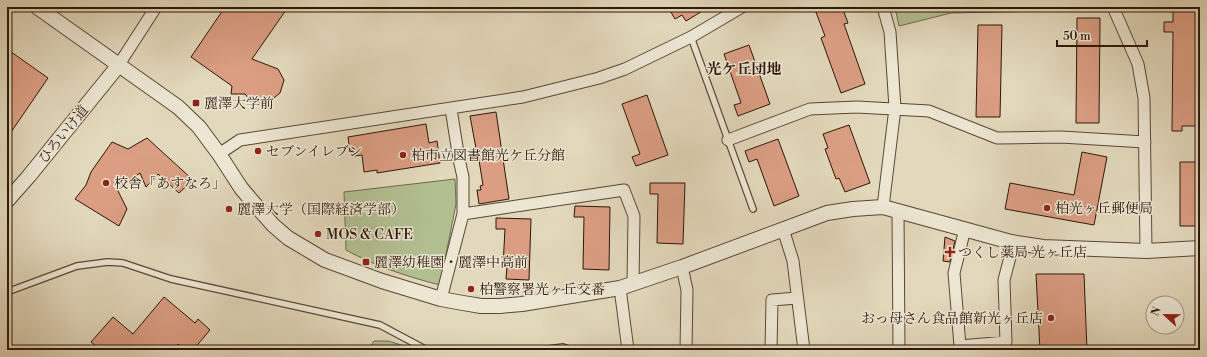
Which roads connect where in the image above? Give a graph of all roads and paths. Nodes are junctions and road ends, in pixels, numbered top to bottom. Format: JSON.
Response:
{"nodes":[{"id":1,"x":36,"y":7,"type":"edge"},
{"id":2,"x":156,"y":7,"type":"edge"},
{"id":3,"x":742,"y":7,"type":"edge"},
{"id":4,"x":883,"y":7,"type":"edge"},
{"id":5,"x":1113,"y":7,"type":"edge"},
{"id":6,"x":691,"y":37,"type":"junction"},
{"id":7,"x":118,"y":66,"type":"junction"},
{"id":8,"x":895,"y":108,"type":"junction"},
{"id":9,"x":451,"y":109,"type":"junction"},
{"id":10,"x":728,"y":140,"type":"junction"},
{"id":11,"x":1145,"y":142,"type":"junction"},
{"id":12,"x":219,"y":154,"type":"junction"},
{"id":13,"x":7,"y":201,"type":"edge"},
{"id":14,"x":883,"y":207,"type":"junction"},
{"id":15,"x":753,"y":209,"type":"dead end"},
{"id":16,"x":898,"y":211,"type":"junction"},
{"id":17,"x":462,"y":214,"type":"junction"},
{"id":18,"x":783,"y":229,"type":"junction"},
{"id":19,"x":965,"y":229,"type":"junction"},
{"id":20,"x":1014,"y":242,"type":"junction"},
{"id":21,"x":1200,"y":248,"type":"edge"},
{"id":22,"x":1146,"y":251,"type":"junction"},
{"id":23,"x":682,"y":268,"type":"junction"},
{"id":24,"x":626,"y":286,"type":"junction"},
{"id":25,"x":7,"y":292,"type":"edge"},
{"id":26,"x":797,"y":298,"type":"junction"},
{"id":27,"x":441,"y":299,"type":"junction"},
{"id":28,"x":7,"y":345,"type":"edge"},
{"id":29,"x":13,"y":350,"type":"edge"},
{"id":30,"x":427,"y":350,"type":"edge"},
{"id":31,"x":492,"y":350,"type":"edge"},
{"id":32,"x":497,"y":350,"type":"edge"},
{"id":33,"x":541,"y":350,"type":"edge"},
{"id":34,"x":571,"y":350,"type":"edge"},
{"id":35,"x":628,"y":350,"type":"edge"},
{"id":36,"x":686,"y":350,"type":"edge"},
{"id":37,"x":771,"y":350,"type":"edge"},
{"id":38,"x":804,"y":350,"type":"edge"},
{"id":39,"x":899,"y":350,"type":"edge"}],
"edges":[{"from":1,"to":7,"type":"street"},
{"from":2,"to":7,"type":"street"},
{"from":3,"to":6,"type":"street"},
{"from":4,"to":8,"type":"street"},
{"from":5,"to":11,"type":"street"},
{"from":6,"to":9,"type":"street"},
{"from":6,"to":10,"type":"lane"},
{"from":7,"to":12,"type":"street"},
{"from":7,"to":13,"type":"street","name":"ひろいけ道"},
{"from":8,"to":10,"type":"street"},
{"from":8,"to":11,"type":"street"},
{"from":8,"to":14,"type":"street"},
{"from":9,"to":12,"type":"street"},
{"from":9,"to":17,"type":"street"},
{"from":10,"to":15,"type":"lane"},
{"from":11,"to":22,"type":"street"},
{"from":12,"to":27,"type":"street"},
{"from":14,"to":16,"type":"street"},
{"from":14,"to":18,"type":"street"},
{"from":16,"to":19,"type":"street"},
{"from":16,"to":39,"type":"street"},
{"from":17,"to":24,"type":"street"},
{"from":17,"to":27,"type":"street"},
{"from":18,"to":23,"type":"street"},
{"from":18,"to":26,"type":"street"},
{"from":19,"to":20,"type":"street"},
{"from":19,"to":20,"type":"street"},
{"from":20,"to":22,"type":"street"},
{"from":21,"to":22,"type":"street"},
{"from":23,"to":24,"type":"street"},
{"from":23,"to":36,"type":"street"},
{"from":24,"to":27,"type":"street"},
{"from":24,"to":35,"type":"street"},
{"from":25,"to":30,"type":"lane"},
{"from":26,"to":37,"type":"street"},
{"from":26,"to":38,"type":"street"},
{"from":28,"to":29,"type":"lane"},
{"from":31,"to":32,"type":"lane"},
{"from":33,"to":34,"type":"lane"}]}
